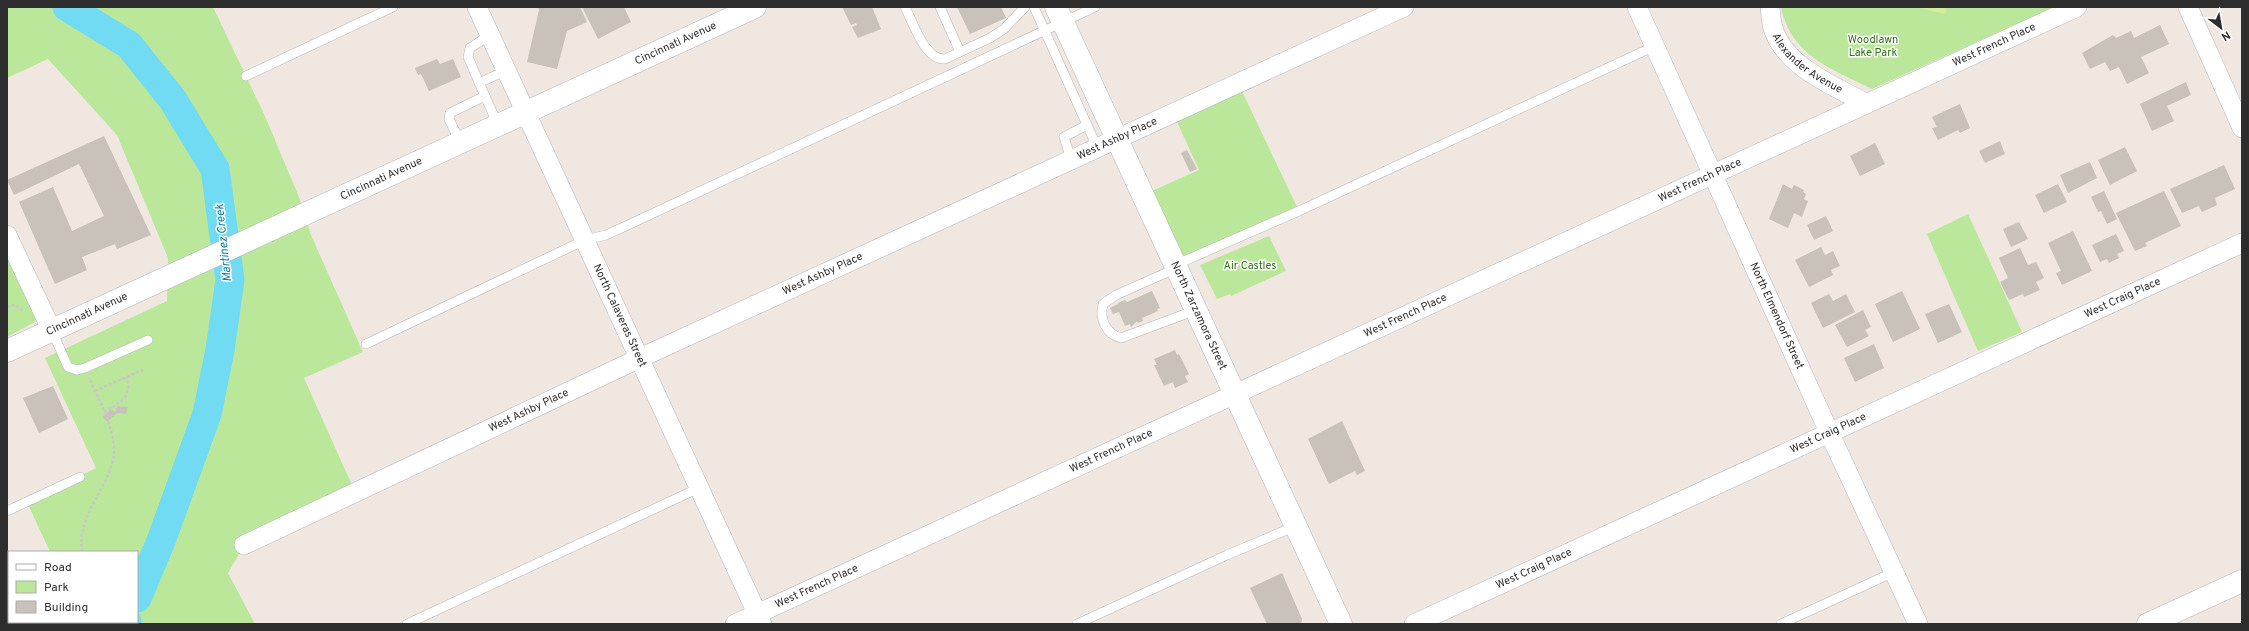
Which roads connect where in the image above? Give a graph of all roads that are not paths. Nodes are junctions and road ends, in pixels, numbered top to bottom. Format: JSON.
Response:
{"nodes":[{"id":1,"x":393,"y":7,"type":"edge"},
{"id":2,"x":478,"y":7,"type":"edge"},
{"id":3,"x":756,"y":7,"type":"edge"},
{"id":4,"x":906,"y":7,"type":"edge"},
{"id":5,"x":940,"y":7,"type":"edge"},
{"id":6,"x":1025,"y":7,"type":"edge"},
{"id":7,"x":1034,"y":7,"type":"edge"},
{"id":8,"x":1095,"y":7,"type":"edge"},
{"id":9,"x":1404,"y":7,"type":"edge"},
{"id":10,"x":1637,"y":7,"type":"edge"},
{"id":11,"x":1770,"y":7,"type":"edge"},
{"id":12,"x":2077,"y":7,"type":"edge"},
{"id":13,"x":2188,"y":7,"type":"edge"},
{"id":14,"x":1054,"y":19,"type":"edge"},
{"id":15,"x":490,"y":35,"type":"junction"},
{"id":16,"x":1655,"y":46,"type":"junction"},
{"id":17,"x":960,"y":52,"type":"junction"},
{"id":18,"x":506,"y":70,"type":"junction"},
{"id":19,"x":246,"y":76,"type":"dead end"},
{"id":20,"x":479,"y":83,"type":"junction"},
{"id":21,"x":485,"y":96,"type":"junction"},
{"id":22,"x":1865,"y":103,"type":"junction"},
{"id":23,"x":526,"y":112,"type":"junction"},
{"id":24,"x":498,"y":125,"type":"junction"},
{"id":25,"x":1086,"y":125,"type":"junction"},
{"id":26,"x":2242,"y":128,"type":"edge"},
{"id":27,"x":1116,"y":138,"type":"junction"},
{"id":28,"x":460,"y":142,"type":"junction"},
{"id":29,"x":1097,"y":147,"type":"junction"},
{"id":30,"x":1071,"y":159,"type":"junction"},
{"id":31,"x":1714,"y":175,"type":"junction"},
{"id":32,"x":7,"y":235,"type":"edge"},
{"id":33,"x":585,"y":240,"type":"junction"},
{"id":34,"x":2242,"y":243,"type":"edge"},
{"id":35,"x":1176,"y":267,"type":"junction"},
{"id":36,"x":1196,"y":310,"type":"junction"},
{"id":37,"x":52,"y":331,"type":"junction"},
{"id":38,"x":148,"y":340,"type":"dead end"},
{"id":39,"x":366,"y":344,"type":"dead end"},
{"id":40,"x":7,"y":351,"type":"edge"},
{"id":41,"x":640,"y":358,"type":"junction"},
{"id":42,"x":1235,"y":395,"type":"junction"},
{"id":43,"x":1829,"y":432,"type":"junction"},
{"id":44,"x":80,"y":477,"type":"dead end"},
{"id":45,"x":699,"y":488,"type":"junction"},
{"id":46,"x":7,"y":511,"type":"edge"},
{"id":47,"x":1296,"y":526,"type":"junction"},
{"id":48,"x":244,"y":545,"type":"dead end"},
{"id":49,"x":1894,"y":572,"type":"junction"},
{"id":50,"x":2242,"y":581,"type":"edge"},
{"id":51,"x":760,"y":619,"type":"edge"},
{"id":52,"x":407,"y":624,"type":"edge"},
{"id":53,"x":735,"y":624,"type":"edge"},
{"id":54,"x":1077,"y":624,"type":"edge"},
{"id":55,"x":1341,"y":624,"type":"edge"},
{"id":56,"x":1414,"y":624,"type":"edge"},
{"id":57,"x":1781,"y":624,"type":"edge"},
{"id":58,"x":1918,"y":624,"type":"edge"},
{"id":59,"x":2148,"y":624,"type":"edge"}],
"edges":[{"from":1,"to":19,"type":"lane"},
{"from":2,"to":15,"type":"street","name":"North Calaveras Street"},
{"from":3,"to":23,"type":"street","name":"Cincinnati Avenue"},
{"from":4,"to":17,"type":"lane"},
{"from":5,"to":17,"type":"lane"},
{"from":6,"to":17,"type":"lane"},
{"from":7,"to":14,"type":"lane"},
{"from":8,"to":14,"type":"lane"},
{"from":9,"to":27,"type":"street","name":"West Ashby Place"},
{"from":10,"to":16,"type":"street","name":"North Elmendorf Street"},
{"from":11,"to":22,"type":"street","name":"Alexander Avenue"},
{"from":12,"to":22,"type":"street","name":"West French Place"},
{"from":13,"to":26,"type":"street"},
{"from":14,"to":25,"type":"lane"},
{"from":14,"to":27,"type":"street","name":"North Zarzamora Street"},
{"from":14,"to":33,"type":"lane"},
{"from":15,"to":18,"type":"street","name":"North Calaveras Street"},
{"from":15,"to":20,"type":"lane"},
{"from":16,"to":31,"type":"street","name":"North Elmendorf Street"},
{"from":16,"to":35,"type":"lane"},
{"from":18,"to":20,"type":"lane"},
{"from":18,"to":23,"type":"street","name":"North Calaveras Street"},
{"from":20,"to":21,"type":"lane"},
{"from":21,"to":24,"type":"lane"},
{"from":21,"to":28,"type":"lane"},
{"from":22,"to":31,"type":"street","name":"West French Place"},
{"from":23,"to":24,"type":"street","name":"Cincinnati Avenue"},
{"from":23,"to":33,"type":"street","name":"North Calaveras Street"},
{"from":24,"to":28,"type":"street","name":"Cincinnati Avenue"},
{"from":25,"to":29,"type":"lane"},
{"from":25,"to":30,"type":"lane"},
{"from":27,"to":29,"type":"street","name":"West Ashby Place"},
{"from":27,"to":35,"type":"street","name":"North Zarzamora Street"},
{"from":28,"to":37,"type":"street","name":"Cincinnati Avenue"},
{"from":29,"to":30,"type":"street","name":"West Ashby Place"},
{"from":30,"to":41,"type":"street","name":"West Ashby Place"},
{"from":31,"to":42,"type":"street","name":"West French Place"},
{"from":31,"to":43,"type":"street","name":"North Elmendorf Street"},
{"from":32,"to":37,"type":"street"},
{"from":33,"to":39,"type":"lane"},
{"from":33,"to":41,"type":"street","name":"North Calaveras Street"},
{"from":34,"to":43,"type":"street","name":"West Craig Place"},
{"from":35,"to":36,"type":"street","name":"North Zarzamora Street"},
{"from":35,"to":36,"type":"lane"},
{"from":36,"to":42,"type":"street","name":"North Zarzamora Street"},
{"from":37,"to":38,"type":"lane"},
{"from":37,"to":40,"type":"street","name":"Cincinnati Avenue"},
{"from":41,"to":45,"type":"street","name":"North Calaveras Street"},
{"from":41,"to":48,"type":"street","name":"West Ashby Place"},
{"from":42,"to":47,"type":"street","name":"North Zarzamora Street"},
{"from":42,"to":51,"type":"street","name":"West French Place"},
{"from":43,"to":49,"type":"street","name":"North Elmendorf Street"},
{"from":43,"to":56,"type":"street","name":"West Craig Place"},
{"from":44,"to":46,"type":"lane"},
{"from":45,"to":51,"type":"street","name":"North Calaveras Street"},
{"from":45,"to":52,"type":"lane"},
{"from":47,"to":54,"type":"lane"},
{"from":47,"to":55,"type":"street","name":"North Zarzamora Street"},
{"from":49,"to":57,"type":"lane"},
{"from":49,"to":58,"type":"street","name":"North Elmendorf Street"},
{"from":50,"to":59,"type":"street"},
{"from":51,"to":53,"type":"street","name":"West French Place"}]}
